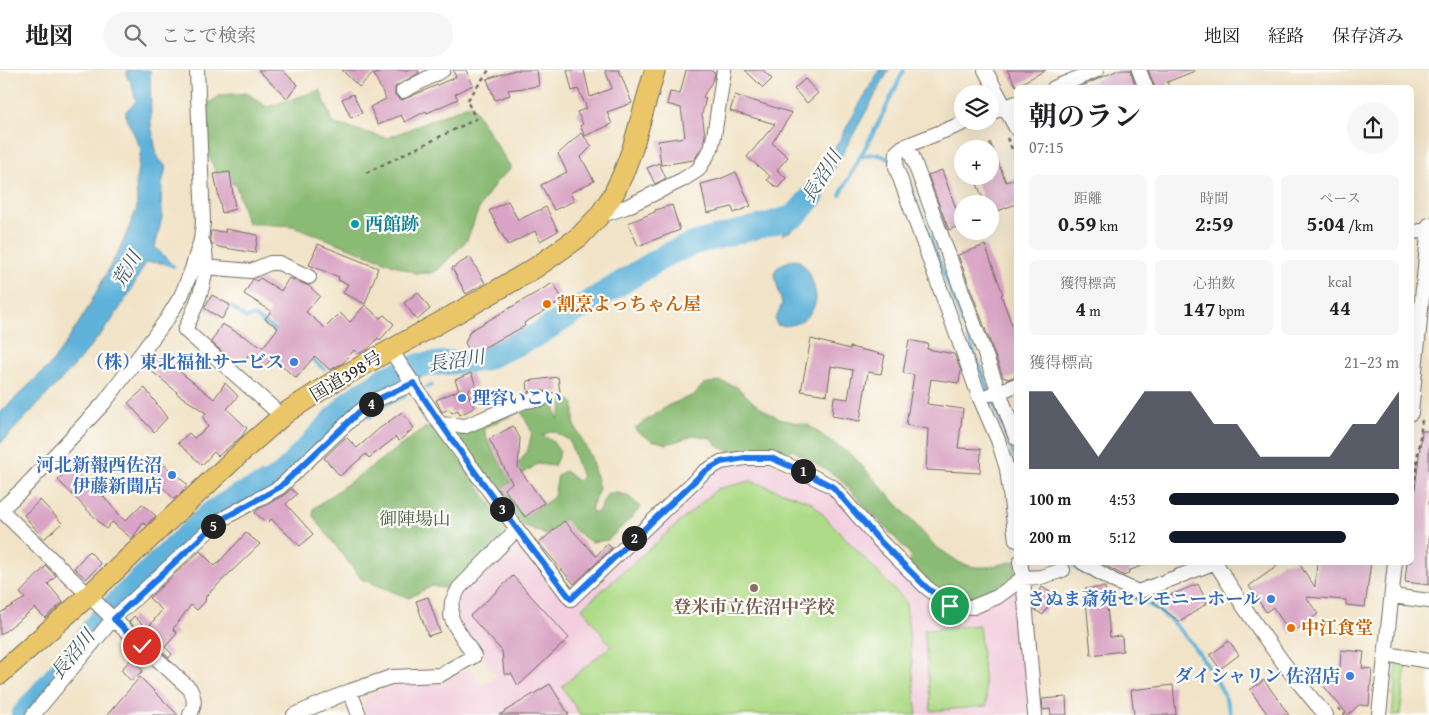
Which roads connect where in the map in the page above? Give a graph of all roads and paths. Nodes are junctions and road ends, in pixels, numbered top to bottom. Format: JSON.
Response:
{"nodes":[{"id":1,"x":197,"y":70,"type":"edge"},
{"id":2,"x":443,"y":70,"type":"edge"},
{"id":3,"x":489,"y":70,"type":"edge"},
{"id":4,"x":655,"y":70,"type":"edge"},
{"id":5,"x":724,"y":70,"type":"edge"},
{"id":6,"x":985,"y":70,"type":"edge"},
{"id":7,"x":1097,"y":70,"type":"edge"},
{"id":8,"x":1139,"y":70,"type":"edge"},
{"id":9,"x":1061,"y":85,"type":"edge"},
{"id":10,"x":1145,"y":85,"type":"edge"},
{"id":11,"x":402,"y":91,"type":"dead end"},
{"id":12,"x":1011,"y":105,"type":"edge"},
{"id":13,"x":999,"y":110,"type":"edge"},
{"id":14,"x":1014,"y":119,"type":"edge"},
{"id":15,"x":954,"y":127,"type":"edge"},
{"id":16,"x":902,"y":148,"type":"junction"},
{"id":17,"x":366,"y":173,"type":"dead end"},
{"id":18,"x":598,"y":216,"type":"junction"},
{"id":19,"x":1429,"y":227,"type":"edge"},
{"id":20,"x":1414,"y":232,"type":"edge"},
{"id":21,"x":201,"y":240,"type":"junction"},
{"id":22,"x":205,"y":267,"type":"junction"},
{"id":23,"x":309,"y":277,"type":"dead end"},
{"id":24,"x":396,"y":356,"type":"junction"},
{"id":25,"x":1419,"y":364,"type":"edge"},
{"id":26,"x":413,"y":382,"type":"junction"},
{"id":27,"x":1014,"y":386,"type":"edge"},
{"id":28,"x":999,"y":392,"type":"junction"},
{"id":29,"x":979,"y":396,"type":"junction"},
{"id":30,"x":542,"y":399,"type":"dead end"},
{"id":31,"x":274,"y":408,"type":"dead end"},
{"id":32,"x":1417,"y":414,"type":"edge"},
{"id":33,"x":440,"y":424,"type":"junction"},
{"id":34,"x":1014,"y":433,"type":"edge"},
{"id":35,"x":1414,"y":462,"type":"edge"},
{"id":36,"x":0,"y":510,"type":"edge"},
{"id":37,"x":1014,"y":524,"type":"edge"},
{"id":38,"x":517,"y":529,"type":"junction"},
{"id":39,"x":1021,"y":565,"type":"edge"},
{"id":40,"x":1087,"y":565,"type":"edge"},
{"id":41,"x":1210,"y":565,"type":"edge"},
{"id":42,"x":1216,"y":565,"type":"edge"},
{"id":43,"x":1395,"y":565,"type":"edge"},
{"id":44,"x":1063,"y":570,"type":"dead end"},
{"id":45,"x":1023,"y":578,"type":"junction"},
{"id":46,"x":1392,"y":596,"type":"junction"},
{"id":47,"x":94,"y":600,"type":"junction"},
{"id":48,"x":1429,"y":601,"type":"edge"},
{"id":49,"x":113,"y":619,"type":"junction"},
{"id":50,"x":1386,"y":654,"type":"junction"},
{"id":51,"x":1429,"y":661,"type":"edge"},
{"id":52,"x":0,"y":674,"type":"edge"},
{"id":53,"x":350,"y":691,"type":"junction"},
{"id":54,"x":33,"y":715,"type":"edge"},
{"id":55,"x":190,"y":715,"type":"edge"},
{"id":56,"x":294,"y":715,"type":"edge"},
{"id":57,"x":359,"y":715,"type":"edge"},
{"id":58,"x":1035,"y":715,"type":"edge"},
{"id":59,"x":1326,"y":715,"type":"edge"},
{"id":60,"x":1380,"y":715,"type":"edge"}],
"edges":[{"from":1,"to":21,"type":"street"},
{"from":2,"to":11,"type":"street"},
{"from":3,"to":17,"type":"path"},
{"from":4,"to":18,"type":"highway","name":"国道398号"},
{"from":5,"to":18,"type":"street"},
{"from":6,"to":12,"type":"street"},
{"from":7,"to":9,"type":"street"},
{"from":8,"to":10,"type":"street"},
{"from":12,"to":13,"type":"street"},
{"from":12,"to":14,"type":"street"},
{"from":15,"to":16,"type":"street"},
{"from":16,"to":28,"type":"street"},
{"from":16,"to":29,"type":"street"},
{"from":18,"to":24,"type":"highway","name":"国道398号"},
{"from":19,"to":20,"type":"street"},
{"from":19,"to":25,"type":"street"},
{"from":21,"to":22,"type":"street"},
{"from":21,"to":36,"type":"street"},
{"from":22,"to":23,"type":"street"},
{"from":22,"to":31,"type":"street"},
{"from":24,"to":26,"type":"street"},
{"from":24,"to":47,"type":"highway","name":"国道398号"},
{"from":25,"to":32,"type":"street"},
{"from":26,"to":33,"type":"street"},
{"from":26,"to":49,"type":"street"},
{"from":27,"to":28,"type":"street"},
{"from":28,"to":29,"type":"street"},
{"from":28,"to":34,"type":"street"},
{"from":29,"to":37,"type":"street"},
{"from":30,"to":33,"type":"street"},
{"from":32,"to":35,"type":"path"},
{"from":33,"to":38,"type":"street"},
{"from":36,"to":47,"type":"street"},
{"from":38,"to":45,"type":"street"},
{"from":38,"to":53,"type":"street"},
{"from":39,"to":45,"type":"street"},
{"from":40,"to":41,"type":"street"},
{"from":42,"to":59,"type":"street"},
{"from":43,"to":46,"type":"street"},
{"from":44,"to":45,"type":"street"},
{"from":45,"to":58,"type":"street"},
{"from":46,"to":48,"type":"street"},
{"from":46,"to":50,"type":"street"},
{"from":47,"to":49,"type":"street"},
{"from":47,"to":52,"type":"highway","name":"国道398号"},
{"from":49,"to":54,"type":"street"},
{"from":49,"to":55,"type":"street"},
{"from":50,"to":51,"type":"street"},
{"from":50,"to":60,"type":"street"},
{"from":53,"to":56,"type":"street"},
{"from":53,"to":57,"type":"street"}]}
